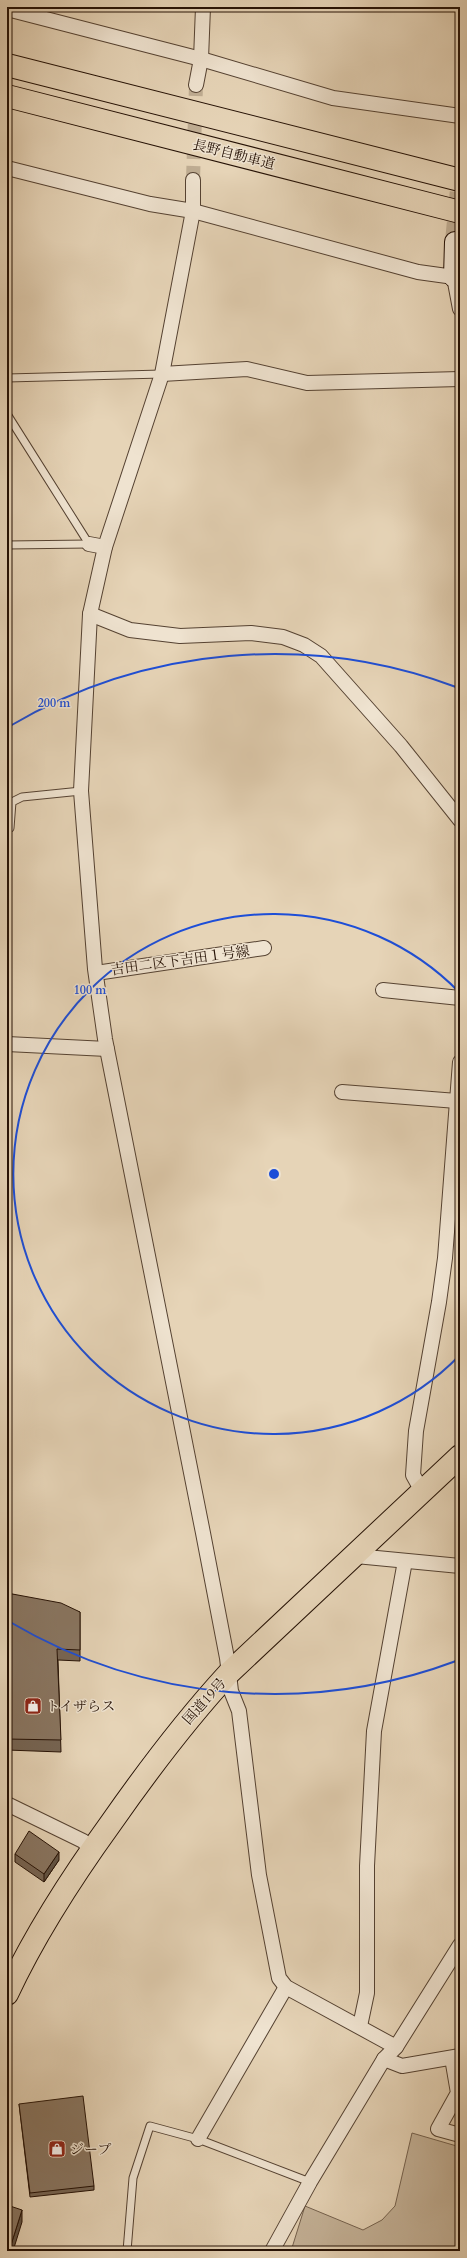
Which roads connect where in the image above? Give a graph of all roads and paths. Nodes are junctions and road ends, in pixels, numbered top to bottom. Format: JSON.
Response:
{"nodes":[{"id":1,"x":203,"y":7,"type":"edge"},
{"id":2,"x":7,"y":9,"type":"edge"},
{"id":3,"x":29,"y":11,"type":"edge"},
{"id":4,"x":201,"y":59,"type":"junction"},
{"id":5,"x":7,"y":65,"type":"edge"},
{"id":6,"x":196,"y":85,"type":"tunnel mouth"},
{"id":7,"x":7,"y":96,"type":"edge"},
{"id":8,"x":460,"y":116,"type":"edge"},
{"id":9,"x":7,"y":168,"type":"edge"},
{"id":10,"x":193,"y":180,"type":"tunnel mouth"},
{"id":11,"x":460,"y":180,"type":"edge"},
{"id":12,"x":193,"y":211,"type":"junction"},
{"id":13,"x":460,"y":212,"type":"edge"},
{"id":14,"x":455,"y":242,"type":"tunnel mouth"},
{"id":15,"x":457,"y":278,"type":"edge"},
{"id":16,"x":460,"y":308,"type":"edge"},
{"id":17,"x":162,"y":374,"type":"junction"},
{"id":18,"x":7,"y":378,"type":"edge"},
{"id":19,"x":460,"y":379,"type":"edge"},
{"id":20,"x":7,"y":414,"type":"edge"},
{"id":21,"x":7,"y":544,"type":"edge"},
{"id":22,"x":89,"y":544,"type":"junction"},
{"id":23,"x":106,"y":547,"type":"junction"},
{"id":24,"x":90,"y":614,"type":"junction"},
{"id":25,"x":81,"y":791,"type":"junction"},
{"id":26,"x":460,"y":820,"type":"edge"},
{"id":27,"x":7,"y":828,"type":"edge"},
{"id":28,"x":264,"y":948,"type":"dead end"},
{"id":29,"x":96,"y":973,"type":"junction"},
{"id":30,"x":383,"y":990,"type":"dead end"},
{"id":31,"x":460,"y":998,"type":"edge"},
{"id":32,"x":7,"y":1044,"type":"edge"},
{"id":33,"x":106,"y":1049,"type":"junction"},
{"id":34,"x":460,"y":1062,"type":"edge"},
{"id":35,"x":342,"y":1092,"type":"dead end"},
{"id":36,"x":457,"y":1101,"type":"junction"},
{"id":37,"x":460,"y":1456,"type":"edge"},
{"id":38,"x":422,"y":1491,"type":"junction"},
{"id":39,"x":356,"y":1556,"type":"junction"},
{"id":40,"x":405,"y":1562,"type":"junction"},
{"id":41,"x":460,"y":1566,"type":"edge"},
{"id":42,"x":229,"y":1673,"type":"junction"},
{"id":43,"x":7,"y":1804,"type":"edge"},
{"id":44,"x":92,"y":1850,"type":"junction"},
{"id":45,"x":460,"y":1945,"type":"edge"},
{"id":46,"x":286,"y":1987,"type":"junction"},
{"id":47,"x":7,"y":1994,"type":"edge"},
{"id":48,"x":360,"y":2026,"type":"junction"},
{"id":49,"x":396,"y":2047,"type":"junction"},
{"id":50,"x":456,"y":2057,"type":"edge"},
{"id":51,"x":384,"y":2059,"type":"junction"},
{"id":52,"x":460,"y":2135,"type":"edge"},
{"id":53,"x":198,"y":2139,"type":"junction"},
{"id":54,"x":310,"y":2182,"type":"junction"},
{"id":55,"x":127,"y":2251,"type":"edge"},
{"id":56,"x":272,"y":2251,"type":"edge"}],
"edges":[{"from":1,"to":4,"type":"street"},
{"from":2,"to":3,"type":"street"},
{"from":3,"to":4,"type":"street"},
{"from":4,"to":6,"type":"street"},
{"from":4,"to":8,"type":"street"},
{"from":5,"to":11,"type":"highway"},
{"from":7,"to":13,"type":"highway","name":"長野自動車道"},
{"from":9,"to":12,"type":"street"},
{"from":10,"to":12,"type":"street"},
{"from":12,"to":15,"type":"street"},
{"from":12,"to":17,"type":"street"},
{"from":14,"to":15,"type":"street"},
{"from":15,"to":16,"type":"street"},
{"from":17,"to":18,"type":"lane"},
{"from":17,"to":19,"type":"street"},
{"from":17,"to":23,"type":"street"},
{"from":20,"to":22,"type":"lane"},
{"from":21,"to":22,"type":"lane"},
{"from":22,"to":23,"type":"street"},
{"from":23,"to":24,"type":"street"},
{"from":24,"to":25,"type":"street"},
{"from":24,"to":26,"type":"street"},
{"from":25,"to":27,"type":"lane"},
{"from":25,"to":29,"type":"street"},
{"from":28,"to":29,"type":"street","name":"吉田二区下吉田１号線"},
{"from":29,"to":33,"type":"street"},
{"from":30,"to":31,"type":"street"},
{"from":32,"to":33,"type":"street"},
{"from":33,"to":42,"type":"street"},
{"from":34,"to":36,"type":"street"},
{"from":35,"to":36,"type":"street"},
{"from":36,"to":38,"type":"street"},
{"from":37,"to":38,"type":"highway","name":"国道19号"},
{"from":38,"to":39,"type":"highway","name":"国道19号"},
{"from":39,"to":40,"type":"street"},
{"from":39,"to":42,"type":"highway","name":"国道19号"},
{"from":40,"to":41,"type":"street"},
{"from":40,"to":48,"type":"street"},
{"from":42,"to":44,"type":"highway","name":"国道19号"},
{"from":42,"to":46,"type":"street"},
{"from":43,"to":44,"type":"street"},
{"from":44,"to":47,"type":"highway","name":"国道19号"},
{"from":45,"to":49,"type":"street"},
{"from":46,"to":48,"type":"street"},
{"from":46,"to":53,"type":"street"},
{"from":48,"to":49,"type":"street"},
{"from":49,"to":51,"type":"street"},
{"from":50,"to":51,"type":"street"},
{"from":50,"to":52,"type":"street"},
{"from":51,"to":54,"type":"street"},
{"from":53,"to":54,"type":"lane"},
{"from":53,"to":55,"type":"lane"},
{"from":54,"to":56,"type":"street"}]}
